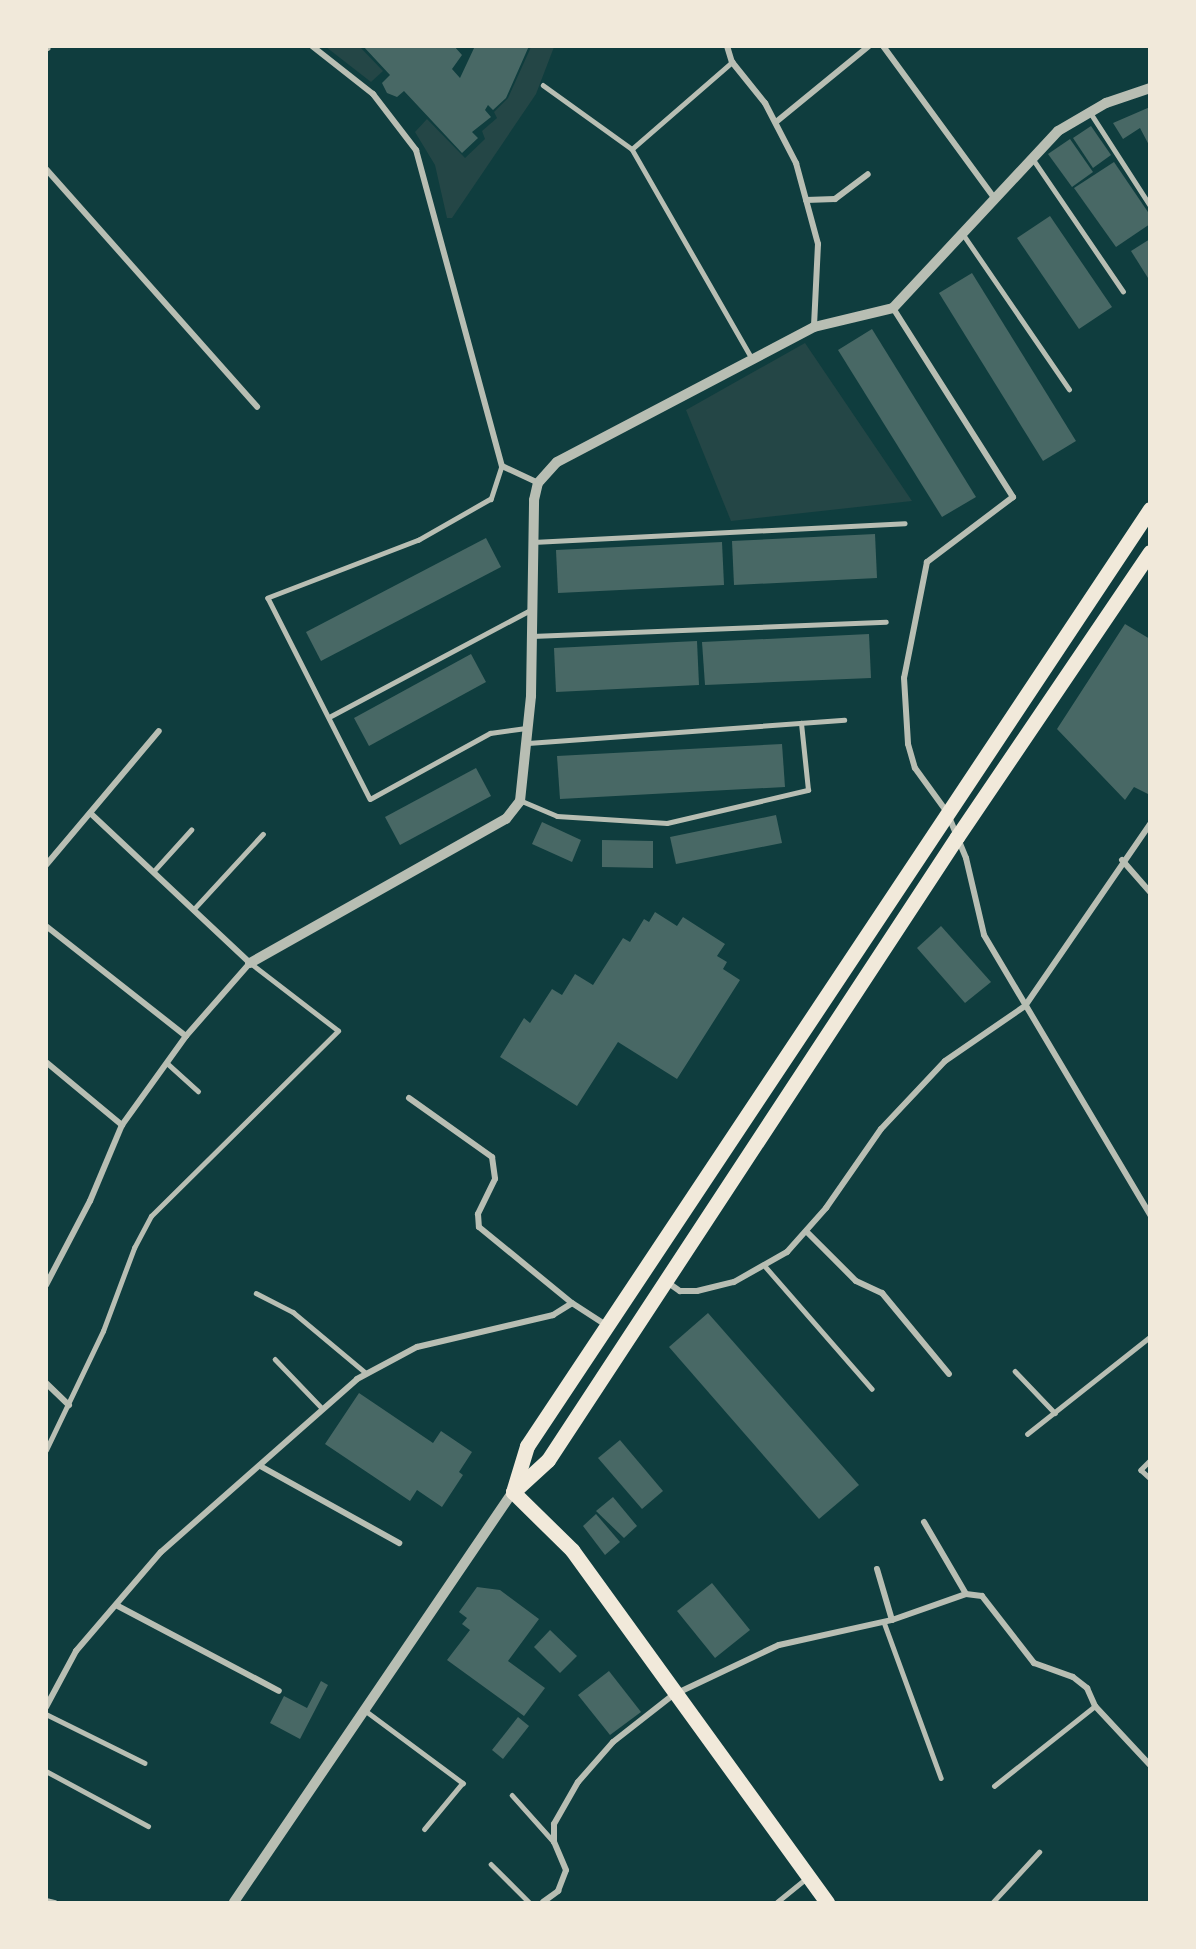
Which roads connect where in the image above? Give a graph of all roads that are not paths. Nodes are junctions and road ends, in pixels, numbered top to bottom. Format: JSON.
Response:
{"nodes":[{"id":1,"x":312,"y":46,"type":"edge"},
{"id":2,"x":727,"y":46,"type":"edge"},
{"id":3,"x":869,"y":46,"type":"edge"},
{"id":4,"x":883,"y":46,"type":"edge"},
{"id":5,"x":732,"y":62,"type":"junction"},
{"id":6,"x":543,"y":85,"type":"dead end"},
{"id":7,"x":1149,"y":88,"type":"edge"},
{"id":8,"x":1090,"y":112,"type":"junction"},
{"id":9,"x":776,"y":122,"type":"junction"},
{"id":10,"x":632,"y":149,"type":"junction"},
{"id":11,"x":1033,"y":158,"type":"junction"},
{"id":12,"x":46,"y":169,"type":"edge"},
{"id":13,"x":868,"y":174,"type":"dead end"},
{"id":14,"x":995,"y":199,"type":"junction"},
{"id":15,"x":806,"y":200,"type":"junction"},
{"id":16,"x":1149,"y":205,"type":"edge"},
{"id":17,"x":963,"y":234,"type":"junction"},
{"id":18,"x":1123,"y":291,"type":"dead end"},
{"id":19,"x":893,"y":308,"type":"junction"},
{"id":20,"x":814,"y":327,"type":"junction"},
{"id":21,"x":751,"y":357,"type":"junction"},
{"id":22,"x":1070,"y":389,"type":"dead end"},
{"id":23,"x":257,"y":407,"type":"dead end"},
{"id":24,"x":502,"y":466,"type":"junction"},
{"id":25,"x":538,"y":483,"type":"junction"},
{"id":26,"x":1149,"y":509,"type":"edge"},
{"id":27,"x":905,"y":524,"type":"dead end"},
{"id":28,"x":533,"y":542,"type":"junction"},
{"id":29,"x":1149,"y":552,"type":"edge"},
{"id":30,"x":532,"y":609,"type":"junction"},
{"id":31,"x":886,"y":621,"type":"dead end"},
{"id":32,"x":532,"y":636,"type":"junction"},
{"id":33,"x":331,"y":716,"type":"junction"},
{"id":34,"x":844,"y":720,"type":"dead end"},
{"id":35,"x":801,"y":723,"type":"junction"},
{"id":36,"x":529,"y":727,"type":"junction"},
{"id":37,"x":159,"y":731,"type":"dead end"},
{"id":38,"x":528,"y":743,"type":"junction"},
{"id":39,"x":520,"y":801,"type":"junction"},
{"id":40,"x":947,"y":812,"type":"junction"},
{"id":41,"x":90,"y":813,"type":"junction"},
{"id":42,"x":1149,"y":824,"type":"edge"},
{"id":43,"x":191,"y":830,"type":"dead end"},
{"id":44,"x":263,"y":834,"type":"dead end"},
{"id":45,"x":957,"y":837,"type":"junction"},
{"id":46,"x":1122,"y":860,"type":"junction"},
{"id":47,"x":46,"y":865,"type":"edge"},
{"id":48,"x":153,"y":872,"type":"junction"},
{"id":49,"x":1149,"y":892,"type":"edge"},
{"id":50,"x":194,"y":910,"type":"junction"},
{"id":51,"x":46,"y":926,"type":"edge"},
{"id":52,"x":250,"y":963,"type":"junction"},
{"id":53,"x":1025,"y":1006,"type":"junction"},
{"id":54,"x":186,"y":1036,"type":"junction"},
{"id":55,"x":46,"y":1062,"type":"edge"},
{"id":56,"x":167,"y":1063,"type":"junction"},
{"id":57,"x":198,"y":1091,"type":"dead end"},
{"id":58,"x":409,"y":1098,"type":"dead end"},
{"id":59,"x":122,"y":1125,"type":"junction"},
{"id":60,"x":1149,"y":1215,"type":"edge"},
{"id":61,"x":807,"y":1232,"type":"junction"},
{"id":62,"x":764,"y":1266,"type":"junction"},
{"id":63,"x":665,"y":1281,"type":"junction"},
{"id":64,"x":46,"y":1285,"type":"edge"},
{"id":65,"x":256,"y":1293,"type":"dead end"},
{"id":66,"x":572,"y":1303,"type":"junction"},
{"id":67,"x":606,"y":1325,"type":"junction"},
{"id":68,"x":1149,"y":1337,"type":"edge"},
{"id":69,"x":274,"y":1359,"type":"dead end"},
{"id":70,"x":1016,"y":1371,"type":"dead end"},
{"id":71,"x":366,"y":1373,"type":"junction"},
{"id":72,"x":949,"y":1374,"type":"dead end"},
{"id":73,"x":46,"y":1383,"type":"edge"},
{"id":74,"x":872,"y":1389,"type":"dead end"},
{"id":75,"x":69,"y":1406,"type":"junction"},
{"id":76,"x":322,"y":1408,"type":"junction"},
{"id":77,"x":1055,"y":1413,"type":"junction"},
{"id":78,"x":1027,"y":1434,"type":"dead end"},
{"id":79,"x":46,"y":1450,"type":"edge"},
{"id":80,"x":1149,"y":1461,"type":"edge"},
{"id":81,"x":262,"y":1467,"type":"junction"},
{"id":82,"x":1149,"y":1478,"type":"edge"},
{"id":83,"x":513,"y":1492,"type":"junction"},
{"id":84,"x":924,"y":1522,"type":"dead end"},
{"id":85,"x":399,"y":1543,"type":"dead end"},
{"id":86,"x":877,"y":1569,"type":"dead end"},
{"id":87,"x":966,"y":1594,"type":"junction"},
{"id":88,"x":116,"y":1605,"type":"junction"},
{"id":89,"x":892,"y":1620,"type":"junction"},
{"id":90,"x":884,"y":1622,"type":"junction"},
{"id":91,"x":279,"y":1691,"type":"dead end"},
{"id":92,"x":673,"y":1695,"type":"junction"},
{"id":93,"x":1095,"y":1706,"type":"junction"},
{"id":94,"x":46,"y":1707,"type":"edge"},
{"id":95,"x":363,"y":1709,"type":"junction"},
{"id":96,"x":46,"y":1714,"type":"edge"},
{"id":97,"x":145,"y":1763,"type":"dead end"},
{"id":98,"x":1149,"y":1765,"type":"edge"},
{"id":99,"x":46,"y":1772,"type":"edge"},
{"id":100,"x":941,"y":1778,"type":"dead end"},
{"id":101,"x":994,"y":1786,"type":"dead end"},
{"id":102,"x":512,"y":1795,"type":"dead end"},
{"id":103,"x":148,"y":1826,"type":"dead end"},
{"id":104,"x":425,"y":1829,"type":"dead end"},
{"id":105,"x":554,"y":1842,"type":"junction"},
{"id":106,"x":1039,"y":1852,"type":"dead end"},
{"id":107,"x":491,"y":1864,"type":"dead end"},
{"id":108,"x":808,"y":1877,"type":"junction"},
{"id":109,"x":46,"y":1900,"type":"edge"},
{"id":110,"x":55,"y":1902,"type":"edge"},
{"id":111,"x":234,"y":1902,"type":"edge"},
{"id":112,"x":529,"y":1902,"type":"edge"},
{"id":113,"x":543,"y":1902,"type":"edge"},
{"id":114,"x":777,"y":1902,"type":"edge"},
{"id":115,"x":827,"y":1902,"type":"edge"},
{"id":116,"x":993,"y":1902,"type":"edge"}],
"edges":[{"from":1,"to":24,"type":"street"},
{"from":2,"to":5,"type":"street"},
{"from":3,"to":9,"type":"street"},
{"from":4,"to":14,"type":"street"},
{"from":5,"to":9,"type":"street"},
{"from":5,"to":10,"type":"lane"},
{"from":6,"to":10,"type":"lane"},
{"from":7,"to":8,"type":"street"},
{"from":8,"to":11,"type":"street"},
{"from":8,"to":16,"type":"lane"},
{"from":9,"to":15,"type":"street"},
{"from":10,"to":21,"type":"lane"},
{"from":11,"to":14,"type":"street"},
{"from":11,"to":18,"type":"lane"},
{"from":12,"to":23,"type":"street"},
{"from":13,"to":15,"type":"street"},
{"from":14,"to":17,"type":"street"},
{"from":15,"to":20,"type":"street"},
{"from":17,"to":19,"type":"street"},
{"from":17,"to":22,"type":"lane"},
{"from":19,"to":20,"type":"street"},
{"from":19,"to":40,"type":"street"},
{"from":20,"to":21,"type":"street"},
{"from":21,"to":25,"type":"street"},
{"from":24,"to":25,"type":"street"},
{"from":24,"to":33,"type":"lane"},
{"from":25,"to":28,"type":"street"},
{"from":26,"to":40,"type":"main road"},
{"from":27,"to":28,"type":"lane"},
{"from":28,"to":30,"type":"street"},
{"from":29,"to":45,"type":"main road"},
{"from":30,"to":32,"type":"street"},
{"from":30,"to":33,"type":"lane"},
{"from":31,"to":32,"type":"lane"},
{"from":32,"to":36,"type":"street"},
{"from":33,"to":36,"type":"lane"},
{"from":34,"to":35,"type":"lane"},
{"from":35,"to":38,"type":"lane"},
{"from":35,"to":39,"type":"lane"},
{"from":36,"to":38,"type":"street"},
{"from":37,"to":41,"type":"street"},
{"from":38,"to":39,"type":"street"},
{"from":39,"to":52,"type":"street"},
{"from":40,"to":45,"type":"street"},
{"from":40,"to":67,"type":"main road"},
{"from":41,"to":47,"type":"street"},
{"from":41,"to":48,"type":"street"},
{"from":42,"to":46,"type":"street"},
{"from":43,"to":48,"type":"lane"},
{"from":44,"to":50,"type":"lane"},
{"from":45,"to":53,"type":"street"},
{"from":45,"to":63,"type":"main road"},
{"from":46,"to":49,"type":"street"},
{"from":46,"to":53,"type":"street"},
{"from":48,"to":50,"type":"street"},
{"from":50,"to":52,"type":"street"},
{"from":51,"to":54,"type":"street"},
{"from":52,"to":54,"type":"street"},
{"from":52,"to":75,"type":"lane"},
{"from":53,"to":60,"type":"street"},
{"from":53,"to":61,"type":"street"},
{"from":54,"to":56,"type":"street"},
{"from":55,"to":59,"type":"street"},
{"from":56,"to":57,"type":"lane"},
{"from":56,"to":59,"type":"street"},
{"from":58,"to":66,"type":"street"},
{"from":59,"to":64,"type":"street"},
{"from":61,"to":62,"type":"street"},
{"from":61,"to":72,"type":"street"},
{"from":62,"to":63,"type":"street"},
{"from":62,"to":74,"type":"lane"},
{"from":63,"to":83,"type":"main road"},
{"from":65,"to":71,"type":"lane"},
{"from":66,"to":67,"type":"street"},
{"from":66,"to":71,"type":"street"},
{"from":67,"to":83,"type":"main road"},
{"from":68,"to":77,"type":"lane"},
{"from":69,"to":76,"type":"lane"},
{"from":70,"to":77,"type":"lane"},
{"from":71,"to":76,"type":"street"},
{"from":73,"to":75,"type":"street"},
{"from":75,"to":79,"type":"lane"},
{"from":76,"to":81,"type":"street"},
{"from":77,"to":78,"type":"lane"},
{"from":80,"to":82,"type":"lane"},
{"from":81,"to":85,"type":"street"},
{"from":81,"to":88,"type":"street"},
{"from":83,"to":92,"type":"main road"},
{"from":83,"to":95,"type":"street"},
{"from":84,"to":87,"type":"street"},
{"from":86,"to":89,"type":"street"},
{"from":87,"to":89,"type":"street"},
{"from":87,"to":93,"type":"street"},
{"from":88,"to":91,"type":"street"},
{"from":88,"to":94,"type":"street"},
{"from":89,"to":90,"type":"street"},
{"from":90,"to":92,"type":"street"},
{"from":90,"to":100,"type":"lane"},
{"from":92,"to":105,"type":"street"},
{"from":92,"to":108,"type":"main road"},
{"from":93,"to":98,"type":"street"},
{"from":93,"to":101,"type":"lane"},
{"from":95,"to":104,"type":"lane"},
{"from":95,"to":111,"type":"street"},
{"from":96,"to":97,"type":"lane"},
{"from":99,"to":103,"type":"lane"},
{"from":102,"to":105,"type":"lane"},
{"from":105,"to":113,"type":"street"},
{"from":106,"to":116,"type":"lane"},
{"from":107,"to":112,"type":"lane"},
{"from":108,"to":114,"type":"lane"},
{"from":108,"to":115,"type":"main road"},
{"from":109,"to":110,"type":"lane"}]}
